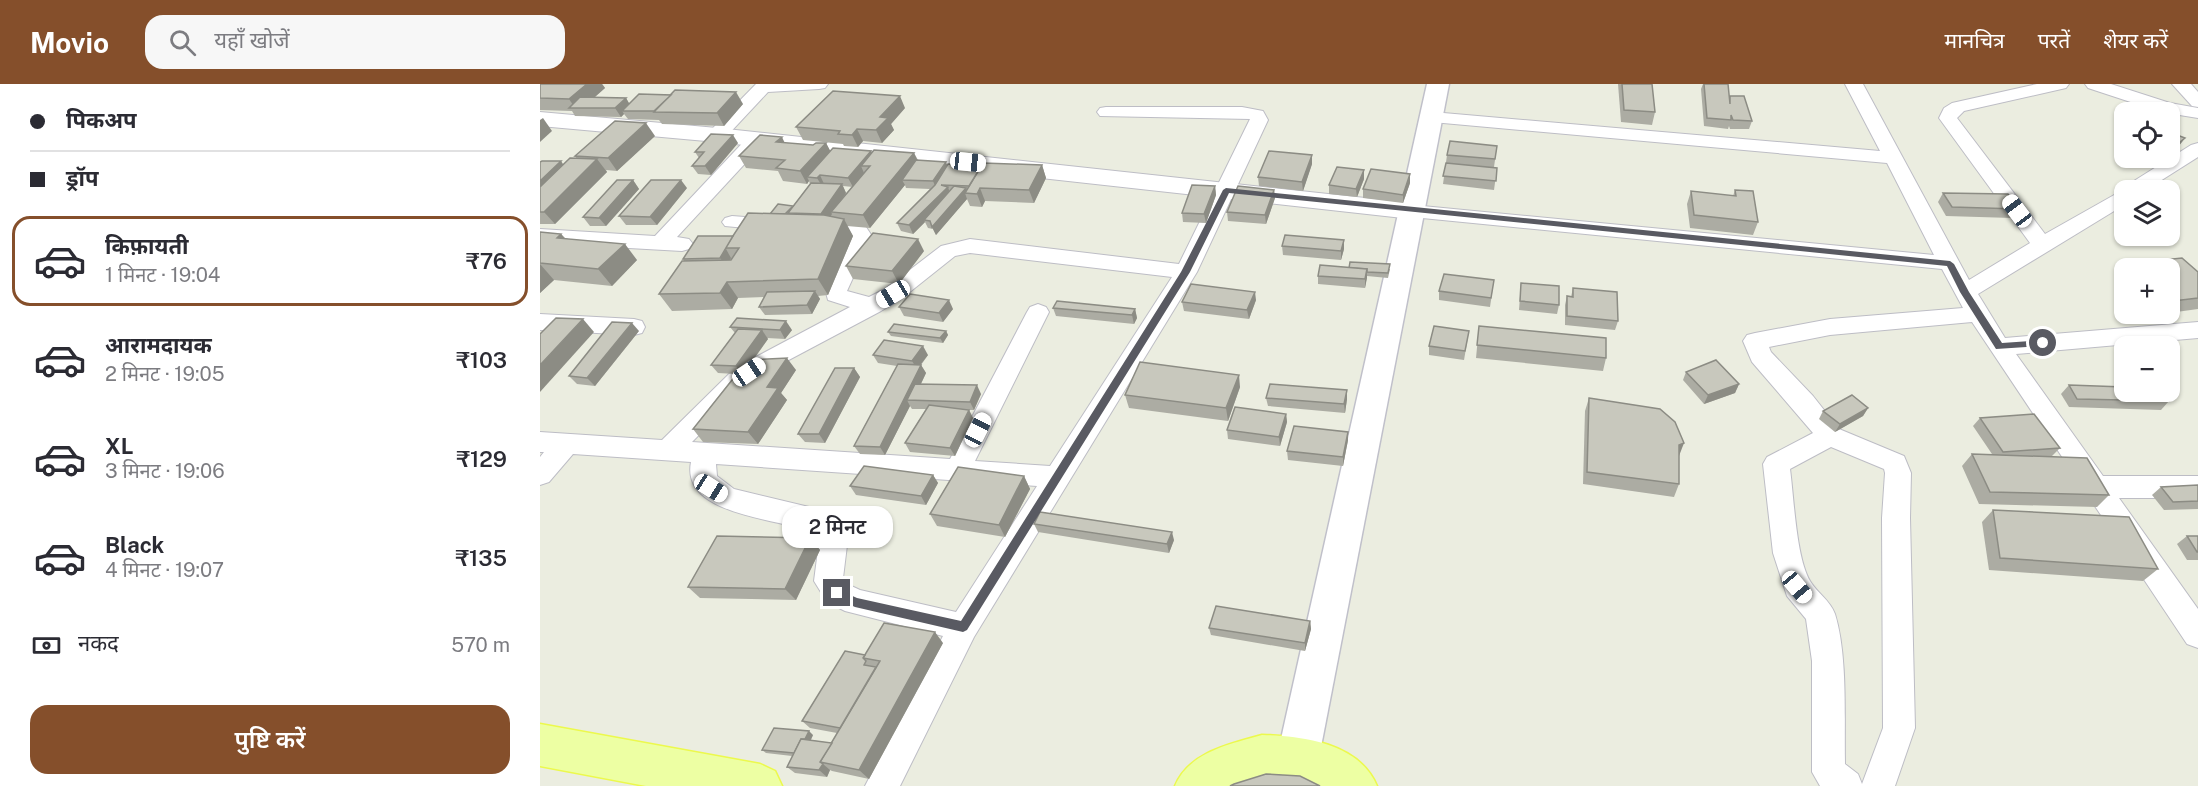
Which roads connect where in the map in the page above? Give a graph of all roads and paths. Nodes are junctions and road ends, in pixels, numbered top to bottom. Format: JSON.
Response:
{"nodes":[{"id":1,"x":819,"y":84,"type":"edge"},
{"id":2,"x":1438,"y":84,"type":"edge"},
{"id":3,"x":1854,"y":84,"type":"edge"},
{"id":4,"x":2060,"y":84,"type":"edge"},
{"id":5,"x":2094,"y":84,"type":"edge"},
{"id":6,"x":2181,"y":84,"type":"edge"},
{"id":7,"x":765,"y":85,"type":"edge"},
{"id":8,"x":2198,"y":102,"type":"edge"},
{"id":9,"x":1106,"y":112,"type":"dead end"},
{"id":10,"x":2198,"y":113,"type":"edge"},
{"id":11,"x":1432,"y":117,"type":"junction"},
{"id":12,"x":540,"y":119,"type":"edge"},
{"id":13,"x":741,"y":138,"type":"junction"},
{"id":14,"x":1893,"y":158,"type":"junction"},
{"id":15,"x":2193,"y":158,"type":"edge"},
{"id":16,"x":2152,"y":180,"type":"edge"},
{"id":17,"x":1226,"y":190,"type":"junction"},
{"id":18,"x":2114,"y":202,"type":"edge"},
{"id":19,"x":1412,"y":211,"type":"junction"},
{"id":20,"x":732,"y":222,"type":"dead end"},
{"id":21,"x":540,"y":236,"type":"edge"},
{"id":22,"x":660,"y":243,"type":"junction"},
{"id":23,"x":682,"y":244,"type":"dead end"},
{"id":24,"x":2043,"y":246,"type":"junction"},
{"id":25,"x":1950,"y":264,"type":"junction"},
{"id":26,"x":1186,"y":272,"type":"junction"},
{"id":27,"x":1965,"y":292,"type":"junction"},
{"id":28,"x":873,"y":306,"type":"junction"},
{"id":29,"x":1038,"y":312,"type":"dead end"},
{"id":30,"x":1978,"y":314,"type":"junction"},
{"id":31,"x":540,"y":322,"type":"edge"},
{"id":32,"x":634,"y":327,"type":"edge"},
{"id":33,"x":2198,"y":330,"type":"edge"},
{"id":34,"x":1999,"y":347,"type":"junction"},
{"id":35,"x":1830,"y":436,"type":"junction"},
{"id":36,"x":540,"y":442,"type":"edge"},
{"id":37,"x":567,"y":444,"type":"junction"},
{"id":38,"x":666,"y":452,"type":"junction"},
{"id":39,"x":705,"y":453,"type":"junction"},
{"id":40,"x":958,"y":469,"type":"junction"},
{"id":41,"x":540,"y":475,"type":"edge"},
{"id":42,"x":1055,"y":477,"type":"junction"},
{"id":43,"x":2097,"y":487,"type":"junction"},
{"id":44,"x":2198,"y":487,"type":"edge"},
{"id":45,"x":963,"y":627,"type":"junction"},
{"id":46,"x":2198,"y":634,"type":"edge"},
{"id":47,"x":540,"y":744,"type":"edge"},
{"id":48,"x":1298,"y":757,"type":"junction"},
{"id":49,"x":717,"y":782,"type":"edge"},
{"id":50,"x":760,"y":786,"type":"edge"},
{"id":51,"x":882,"y":786,"type":"edge"},
{"id":52,"x":1197,"y":786,"type":"edge"},
{"id":53,"x":1355,"y":786,"type":"edge"},
{"id":54,"x":1846,"y":786,"type":"edge"},
{"id":55,"x":1878,"y":786,"type":"edge"}],
"edges":[{"from":1,"to":7,"type":"street"},
{"from":2,"to":11,"type":"main road"},
{"from":3,"to":14,"type":"street"},
{"from":4,"to":24,"type":"street"},
{"from":5,"to":10,"type":"street"},
{"from":6,"to":8,"type":"street"},
{"from":7,"to":13,"type":"street"},
{"from":9,"to":17,"type":"street"},
{"from":11,"to":14,"type":"street"},
{"from":11,"to":19,"type":"main road"},
{"from":12,"to":13,"type":"street"},
{"from":13,"to":17,"type":"street"},
{"from":13,"to":22,"type":"street"},
{"from":14,"to":25,"type":"street"},
{"from":15,"to":16,"type":"street"},
{"from":17,"to":19,"type":"street"},
{"from":17,"to":26,"type":"street"},
{"from":18,"to":24,"type":"street"},
{"from":19,"to":25,"type":"street"},
{"from":19,"to":48,"type":"main road"},
{"from":20,"to":28,"type":"street"},
{"from":21,"to":22,"type":"street"},
{"from":22,"to":23,"type":"street"},
{"from":24,"to":27,"type":"street"},
{"from":25,"to":27,"type":"street"},
{"from":26,"to":28,"type":"street"},
{"from":26,"to":42,"type":"street"},
{"from":27,"to":30,"type":"street"},
{"from":28,"to":38,"type":"street"},
{"from":29,"to":40,"type":"street"},
{"from":30,"to":34,"type":"street"},
{"from":30,"to":35,"type":"street"},
{"from":31,"to":32,"type":"street"},
{"from":33,"to":34,"type":"street"},
{"from":34,"to":43,"type":"street"},
{"from":35,"to":54,"type":"street"},
{"from":35,"to":55,"type":"street"},
{"from":36,"to":37,"type":"street"},
{"from":37,"to":38,"type":"street"},
{"from":37,"to":41,"type":"street"},
{"from":38,"to":39,"type":"street"},
{"from":39,"to":40,"type":"street"},
{"from":39,"to":45,"type":"street"},
{"from":40,"to":42,"type":"street"},
{"from":42,"to":45,"type":"street"},
{"from":43,"to":44,"type":"street"},
{"from":43,"to":46,"type":"street"},
{"from":45,"to":51,"type":"street"},
{"from":47,"to":49,"type":"main road"},
{"from":48,"to":52,"type":"main road"},
{"from":48,"to":53,"type":"main road"},
{"from":49,"to":50,"type":"main road"}]}
